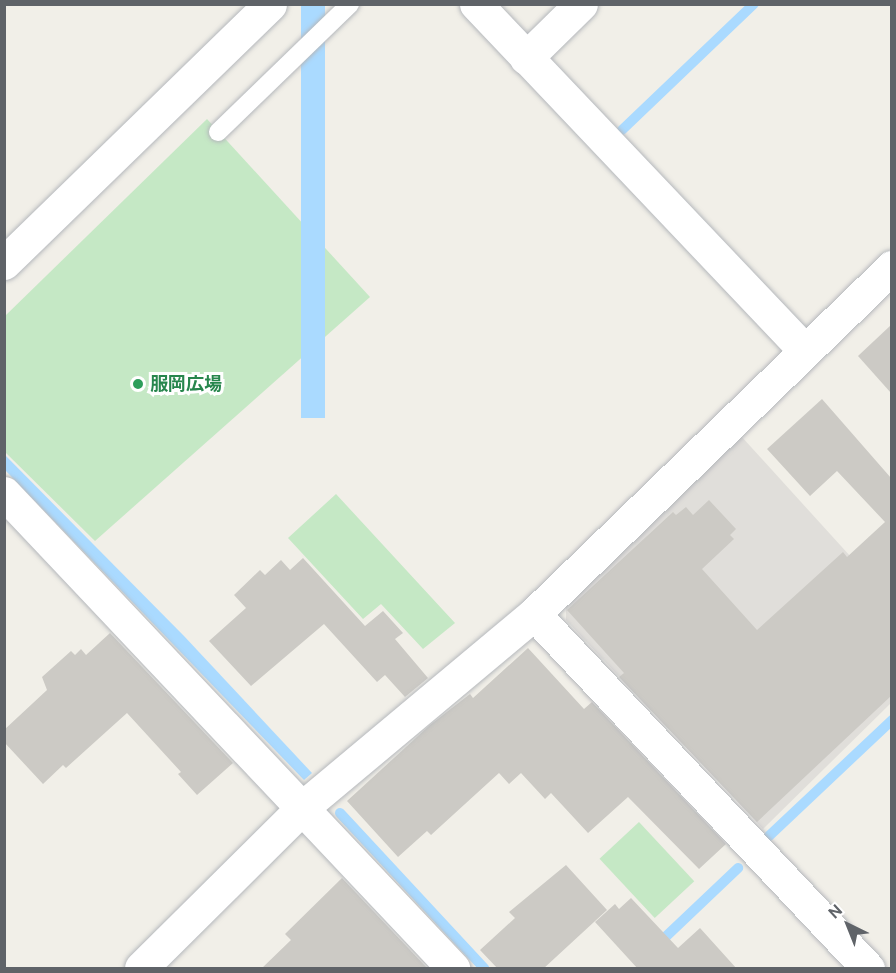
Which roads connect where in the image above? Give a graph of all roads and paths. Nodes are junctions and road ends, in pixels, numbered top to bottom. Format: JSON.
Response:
{"nodes":[{"id":1,"x":270,"y":4,"type":"edge"},
{"id":2,"x":350,"y":4,"type":"edge"},
{"id":3,"x":476,"y":4,"type":"edge"},
{"id":4,"x":581,"y":4,"type":"edge"},
{"id":5,"x":525,"y":58,"type":"junction"},
{"id":6,"x":218,"y":132,"type":"dead end"},
{"id":7,"x":4,"y":263,"type":"edge"},
{"id":8,"x":891,"y":267,"type":"edge"},
{"id":9,"x":804,"y":350,"type":"junction"},
{"id":10,"x":4,"y":493,"type":"edge"},
{"id":11,"x":534,"y":614,"type":"junction"},
{"id":12,"x":303,"y":807,"type":"junction"},
{"id":13,"x":141,"y":969,"type":"edge"},
{"id":14,"x":453,"y":969,"type":"edge"},
{"id":15,"x":868,"y":969,"type":"edge"}],
"edges":[{"from":1,"to":7,"type":"street"},
{"from":2,"to":6,"type":"lane"},
{"from":3,"to":5,"type":"street"},
{"from":4,"to":5,"type":"street"},
{"from":5,"to":9,"type":"street"},
{"from":8,"to":9,"type":"street"},
{"from":9,"to":11,"type":"street"},
{"from":10,"to":12,"type":"street"},
{"from":11,"to":12,"type":"street"},
{"from":11,"to":15,"type":"street"},
{"from":12,"to":13,"type":"street"},
{"from":12,"to":14,"type":"street"}]}
